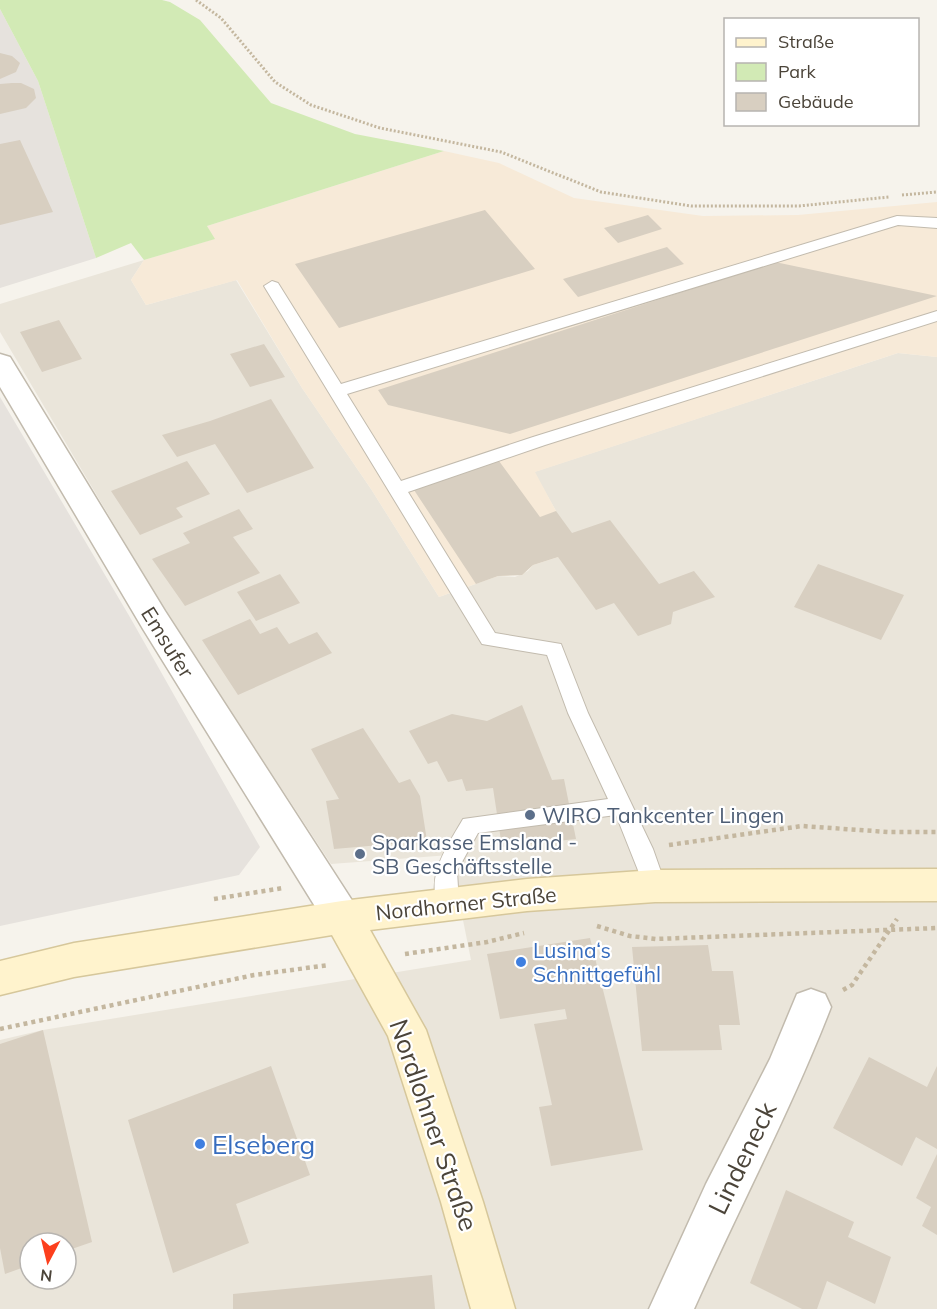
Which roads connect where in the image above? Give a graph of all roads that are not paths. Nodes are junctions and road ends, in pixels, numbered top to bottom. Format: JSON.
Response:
{"nodes":[{"id":1,"x":937,"y":224,"type":"edge"},
{"id":2,"x":272,"y":286,"type":"dead end"},
{"id":3,"x":937,"y":316,"type":"edge"},
{"id":4,"x":0,"y":363,"type":"edge"},
{"id":5,"x":338,"y":391,"type":"junction"},
{"id":6,"x":397,"y":489,"type":"junction"},
{"id":7,"x":621,"y":806,"type":"junction"},
{"id":8,"x":928,"y":885,"type":"edge"},
{"id":9,"x":655,"y":886,"type":"junction"},
{"id":10,"x":448,"y":904,"type":"junction"},
{"id":11,"x":342,"y":917,"type":"junction"},
{"id":12,"x":0,"y":978,"type":"edge"},
{"id":13,"x":811,"y":1007,"type":"road end"},
{"id":14,"x":494,"y":1309,"type":"edge"},
{"id":15,"x":671,"y":1309,"type":"edge"}],
"edges":[{"from":1,"to":5,"type":"lane"},
{"from":2,"to":5,"type":"lane"},
{"from":3,"to":6,"type":"lane"},
{"from":4,"to":11,"type":"street","name":"Emsufer"},
{"from":5,"to":6,"type":"lane"},
{"from":6,"to":7,"type":"lane"},
{"from":7,"to":9,"type":"lane"},
{"from":7,"to":10,"type":"lane"},
{"from":8,"to":9,"type":"main road","name":"Nordhorner Straße"},
{"from":9,"to":10,"type":"main road","name":"Nordhorner Straße"},
{"from":10,"to":11,"type":"main road","name":"Nordhorner Straße"},
{"from":11,"to":12,"type":"main road","name":"Nordhorner Straße"},
{"from":11,"to":14,"type":"main road","name":"Nordlohner Straße"},
{"from":13,"to":15,"type":"street","name":"Lindeneck"}]}
